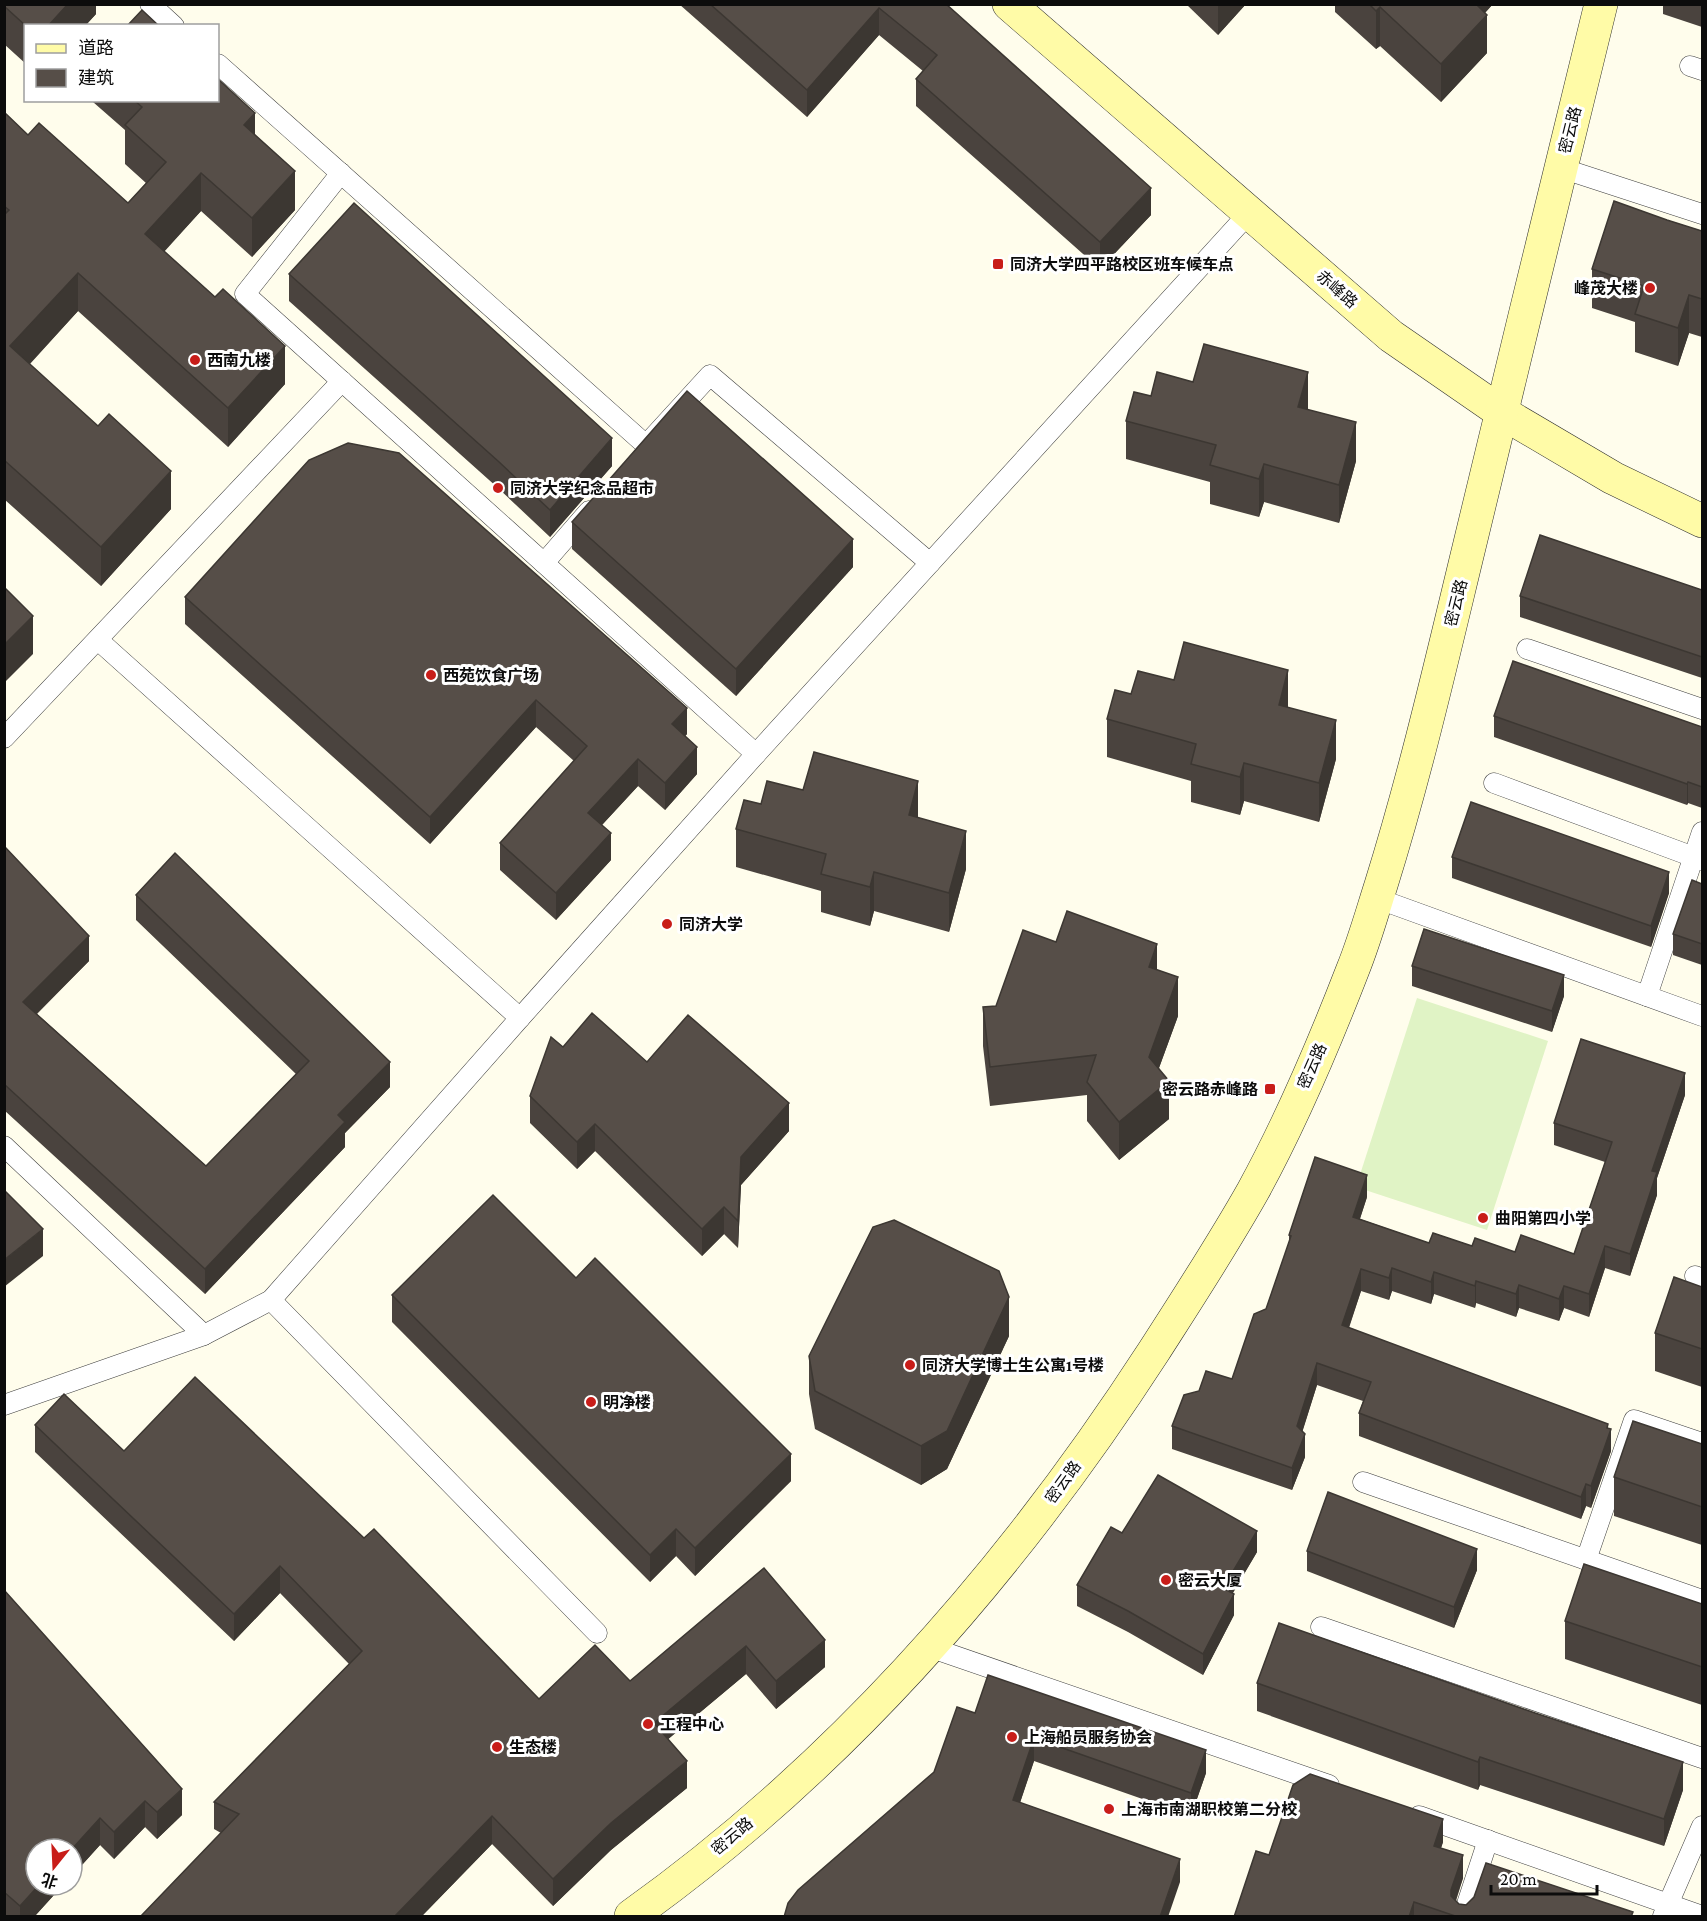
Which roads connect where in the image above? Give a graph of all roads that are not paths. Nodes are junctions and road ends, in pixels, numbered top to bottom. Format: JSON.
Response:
{"nodes":[{"id":1,"x":150,"y":4,"type":"edge"},
{"id":2,"x":1009,"y":4,"type":"edge"},
{"id":3,"x":1601,"y":4,"type":"edge"},
{"id":4,"x":172,"y":24,"type":"edge"},
{"id":5,"x":219,"y":65,"type":"edge"},
{"id":6,"x":1561,"y":168,"type":"junction"},
{"id":7,"x":341,"y":173,"type":"junction"},
{"id":8,"x":1249,"y":213,"type":"junction"},
{"id":9,"x":1702,"y":214,"type":"edge"},
{"id":10,"x":342,"y":381,"type":"junction"},
{"id":11,"x":1501,"y":412,"type":"junction"},
{"id":12,"x":646,"y":445,"type":"junction"},
{"id":13,"x":632,"y":462,"type":"edge"},
{"id":14,"x":602,"y":496,"type":"edge"},
{"id":15,"x":1702,"y":521,"type":"edge"},
{"id":16,"x":544,"y":563,"type":"junction"},
{"id":17,"x":930,"y":563,"type":"junction"},
{"id":18,"x":98,"y":639,"type":"junction"},
{"id":19,"x":1527,"y":649,"type":"dead end"},
{"id":20,"x":1702,"y":709,"type":"edge"},
{"id":21,"x":4,"y":738,"type":"edge"},
{"id":22,"x":756,"y":754,"type":"junction"},
{"id":23,"x":1494,"y":783,"type":"dead end"},
{"id":24,"x":1702,"y":832,"type":"edge"},
{"id":25,"x":1698,"y":859,"type":"edge"},
{"id":26,"x":1376,"y":898,"type":"junction"},
{"id":27,"x":1647,"y":996,"type":"junction"},
{"id":28,"x":1702,"y":1016,"type":"edge"},
{"id":29,"x":520,"y":1018,"type":"junction"},
{"id":30,"x":4,"y":1146,"type":"edge"},
{"id":31,"x":271,"y":1300,"type":"junction"},
{"id":32,"x":204,"y":1335,"type":"junction"},
{"id":33,"x":4,"y":1406,"type":"edge"},
{"id":34,"x":1702,"y":1443,"type":"edge"},
{"id":35,"x":1363,"y":1482,"type":"dead end"},
{"id":36,"x":1586,"y":1560,"type":"junction"},
{"id":37,"x":1702,"y":1600,"type":"edge"},
{"id":38,"x":1321,"y":1627,"type":"dead end"},
{"id":39,"x":597,"y":1633,"type":"dead end"},
{"id":40,"x":929,"y":1647,"type":"junction"},
{"id":41,"x":1702,"y":1758,"type":"edge"},
{"id":42,"x":1342,"y":1790,"type":"edge"},
{"id":43,"x":1398,"y":1809,"type":"edge"},
{"id":44,"x":1702,"y":1826,"type":"edge"},
{"id":45,"x":1488,"y":1840,"type":"junction"},
{"id":46,"x":1665,"y":1911,"type":"edge"},
{"id":47,"x":631,"y":1917,"type":"edge"},
{"id":48,"x":1463,"y":1917,"type":"edge"},
{"id":49,"x":1702,"y":1917,"type":"edge"}],
"edges":[{"from":1,"to":4,"type":"lane"},
{"from":2,"to":8,"type":"street","name":"赤峰路"},
{"from":3,"to":6,"type":"street","name":"密云路"},
{"from":5,"to":7,"type":"lane"},
{"from":6,"to":9,"type":"lane"},
{"from":6,"to":11,"type":"street","name":"密云路"},
{"from":7,"to":10,"type":"lane"},
{"from":7,"to":12,"type":"lane"},
{"from":8,"to":11,"type":"street","name":"赤峰路"},
{"from":8,"to":17,"type":"lane"},
{"from":10,"to":16,"type":"lane"},
{"from":10,"to":18,"type":"lane"},
{"from":11,"to":15,"type":"street","name":"赤峰路"},
{"from":11,"to":26,"type":"street","name":"密云路"},
{"from":12,"to":13,"type":"lane"},
{"from":12,"to":17,"type":"lane"},
{"from":14,"to":16,"type":"lane"},
{"from":16,"to":22,"type":"lane"},
{"from":17,"to":22,"type":"lane"},
{"from":18,"to":21,"type":"lane"},
{"from":18,"to":29,"type":"lane"},
{"from":19,"to":20,"type":"lane"},
{"from":22,"to":29,"type":"lane"},
{"from":23,"to":25,"type":"lane"},
{"from":24,"to":25,"type":"lane"},
{"from":25,"to":27,"type":"lane"},
{"from":26,"to":27,"type":"lane"},
{"from":26,"to":40,"type":"street","name":"密云路"},
{"from":27,"to":28,"type":"lane"},
{"from":29,"to":31,"type":"lane"},
{"from":30,"to":32,"type":"lane"},
{"from":31,"to":32,"type":"lane"},
{"from":31,"to":39,"type":"lane"},
{"from":32,"to":33,"type":"lane"},
{"from":34,"to":36,"type":"lane"},
{"from":35,"to":36,"type":"lane"},
{"from":36,"to":37,"type":"lane"},
{"from":38,"to":41,"type":"lane"},
{"from":40,"to":42,"type":"lane"},
{"from":40,"to":47,"type":"street","name":"密云路"},
{"from":43,"to":45,"type":"lane"},
{"from":44,"to":46,"type":"lane"},
{"from":45,"to":46,"type":"lane"},
{"from":45,"to":48,"type":"lane"},
{"from":46,"to":49,"type":"lane"}]}
